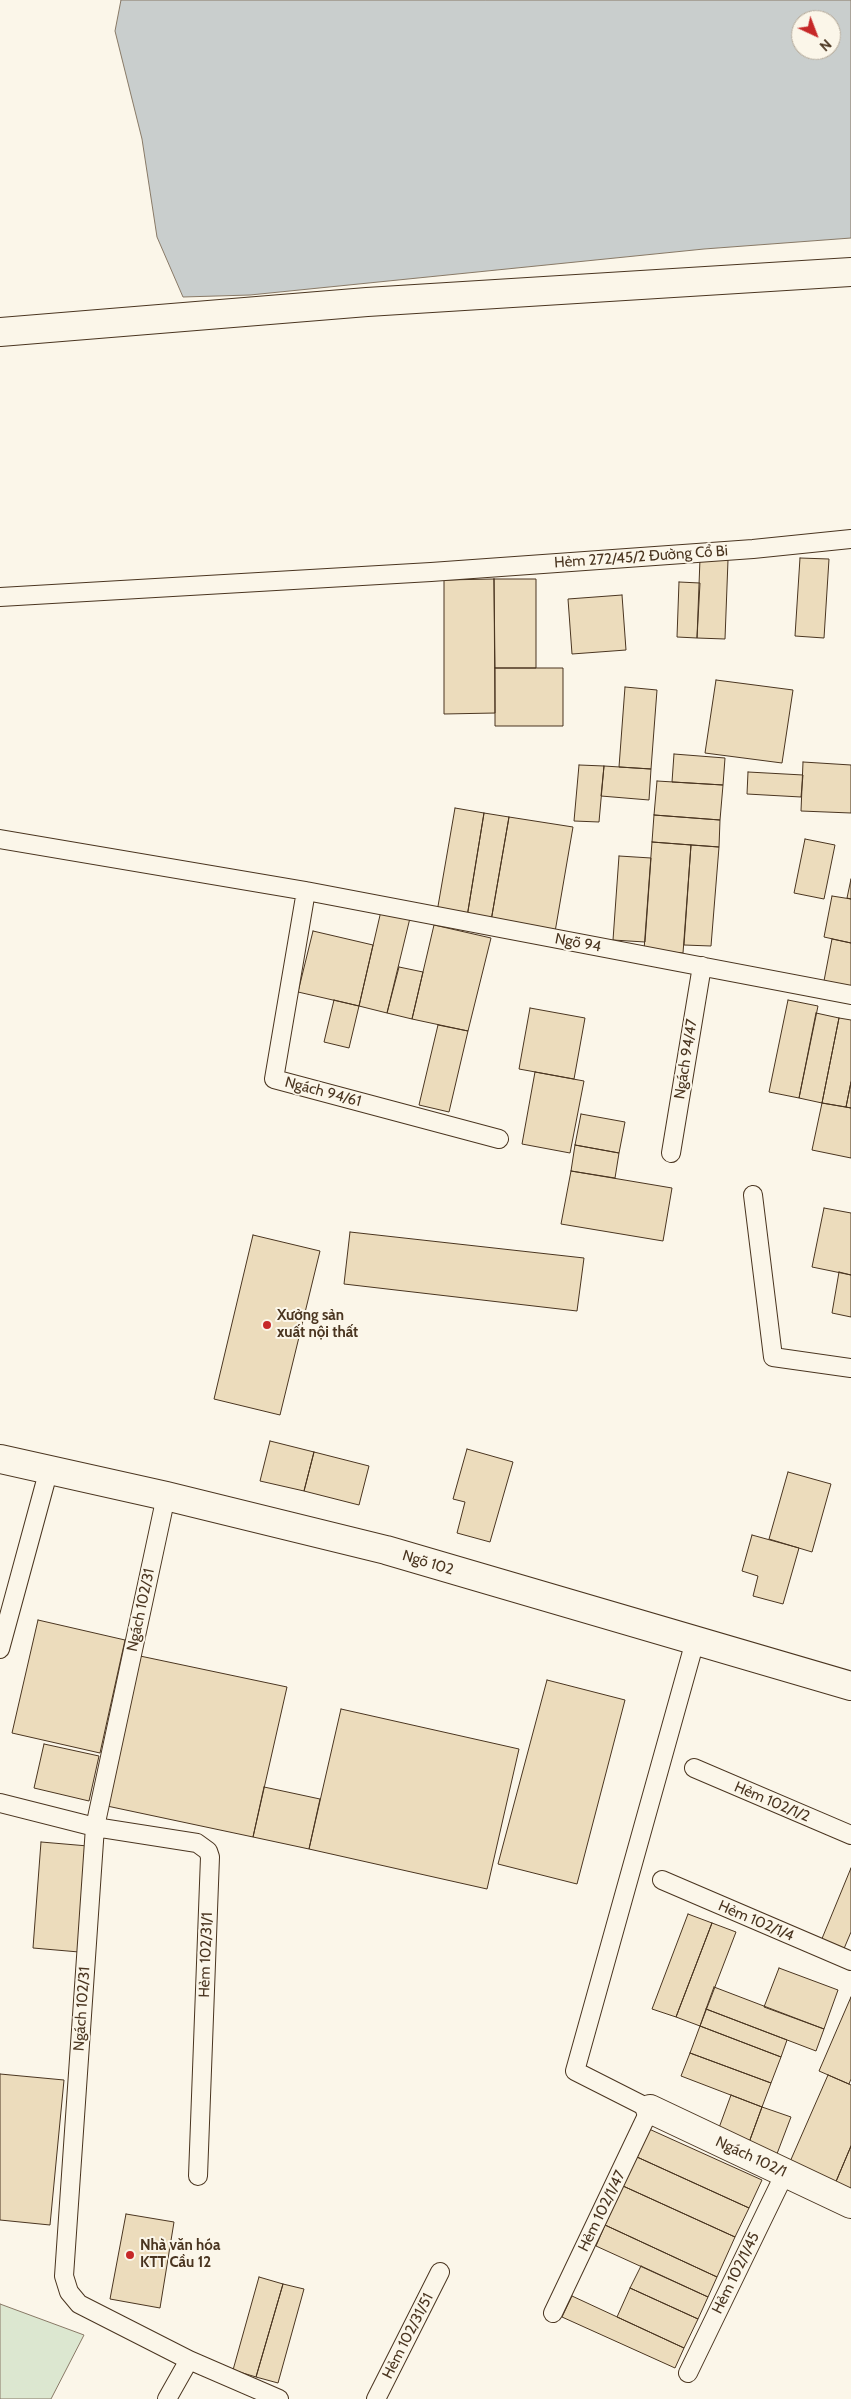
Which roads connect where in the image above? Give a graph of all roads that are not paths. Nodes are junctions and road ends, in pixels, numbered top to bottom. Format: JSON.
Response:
{"nodes":[{"id":1,"x":851,"y":272,"type":"edge"},
{"id":2,"x":0,"y":332,"type":"edge"},
{"id":3,"x":851,"y":539,"type":"edge"},
{"id":4,"x":0,"y":597,"type":"edge"},
{"id":5,"x":0,"y":839,"type":"edge"},
{"id":6,"x":306,"y":891,"type":"junction"},
{"id":7,"x":702,"y":966,"type":"junction"},
{"id":8,"x":851,"y":995,"type":"edge"},
{"id":9,"x":498,"y":1139,"type":"dead end"},
{"id":10,"x":671,"y":1152,"type":"dead end"},
{"id":11,"x":753,"y":1194,"type":"dead end"},
{"id":12,"x":851,"y":1368,"type":"edge"},
{"id":13,"x":0,"y":1459,"type":"edge"},
{"id":14,"x":48,"y":1469,"type":"junction"},
{"id":15,"x":166,"y":1496,"type":"junction"},
{"id":16,"x":695,"y":1641,"type":"junction"},
{"id":17,"x":0,"y":1649,"type":"edge"},
{"id":18,"x":851,"y":1686,"type":"edge"},
{"id":19,"x":694,"y":1768,"type":"dead end"},
{"id":20,"x":0,"y":1803,"type":"edge"},
{"id":21,"x":95,"y":1827,"type":"junction"},
{"id":22,"x":851,"y":1835,"type":"edge"},
{"id":23,"x":662,"y":1880,"type":"dead end"},
{"id":24,"x":851,"y":1961,"type":"edge"},
{"id":25,"x":650,"y":2109,"type":"junction"},
{"id":26,"x":785,"y":2173,"type":"junction"},
{"id":27,"x":198,"y":2176,"type":"dead end"},
{"id":28,"x":851,"y":2204,"type":"edge"},
{"id":29,"x":440,"y":2272,"type":"dead end"},
{"id":30,"x":553,"y":2313,"type":"dead end"},
{"id":31,"x":189,"y":2360,"type":"junction"},
{"id":32,"x":688,"y":2373,"type":"dead end"},
{"id":33,"x":167,"y":2399,"type":"edge"},
{"id":34,"x":279,"y":2399,"type":"edge"},
{"id":35,"x":376,"y":2399,"type":"edge"}],
"edges":[{"from":1,"to":2,"type":"street"},
{"from":3,"to":4,"type":"lane","name":"Hẻm 272/45/2 Đường Cổ Bi"},
{"from":5,"to":6,"type":"lane","name":"Ngõ 94"},
{"from":6,"to":7,"type":"lane","name":"Ngõ 94"},
{"from":6,"to":9,"type":"lane","name":"Ngách 94/61"},
{"from":7,"to":8,"type":"lane","name":"Ngõ 94"},
{"from":7,"to":10,"type":"lane","name":"Ngách 94/47"},
{"from":11,"to":12,"type":"lane"},
{"from":13,"to":14,"type":"street","name":"Ngõ 102"},
{"from":14,"to":15,"type":"street","name":"Ngõ 102"},
{"from":14,"to":17,"type":"lane"},
{"from":15,"to":16,"type":"street","name":"Ngõ 102"},
{"from":15,"to":21,"type":"lane","name":"Ngách 102/31"},
{"from":16,"to":18,"type":"street","name":"Ngõ 102"},
{"from":16,"to":25,"type":"lane"},
{"from":19,"to":22,"type":"lane","name":"Hẻm 102/1/2"},
{"from":20,"to":21,"type":"lane","name":"Hẻm 102/31/1"},
{"from":21,"to":27,"type":"lane","name":"Hẻm 102/31/1"},
{"from":21,"to":31,"type":"lane","name":"Ngách 102/31"},
{"from":23,"to":24,"type":"lane","name":"Hẻm 102/1/4"},
{"from":25,"to":26,"type":"street","name":"Ngách 102/1"},
{"from":25,"to":30,"type":"lane","name":"Hẻm 102/1/47"},
{"from":26,"to":28,"type":"street","name":"Ngách 102/1"},
{"from":26,"to":32,"type":"lane","name":"Hẻm 102/1/45"},
{"from":29,"to":35,"type":"lane","name":"Hẻm 102/31/51"},
{"from":31,"to":33,"type":"lane"},
{"from":31,"to":34,"type":"lane","name":"Ngách 102/31"}]}
